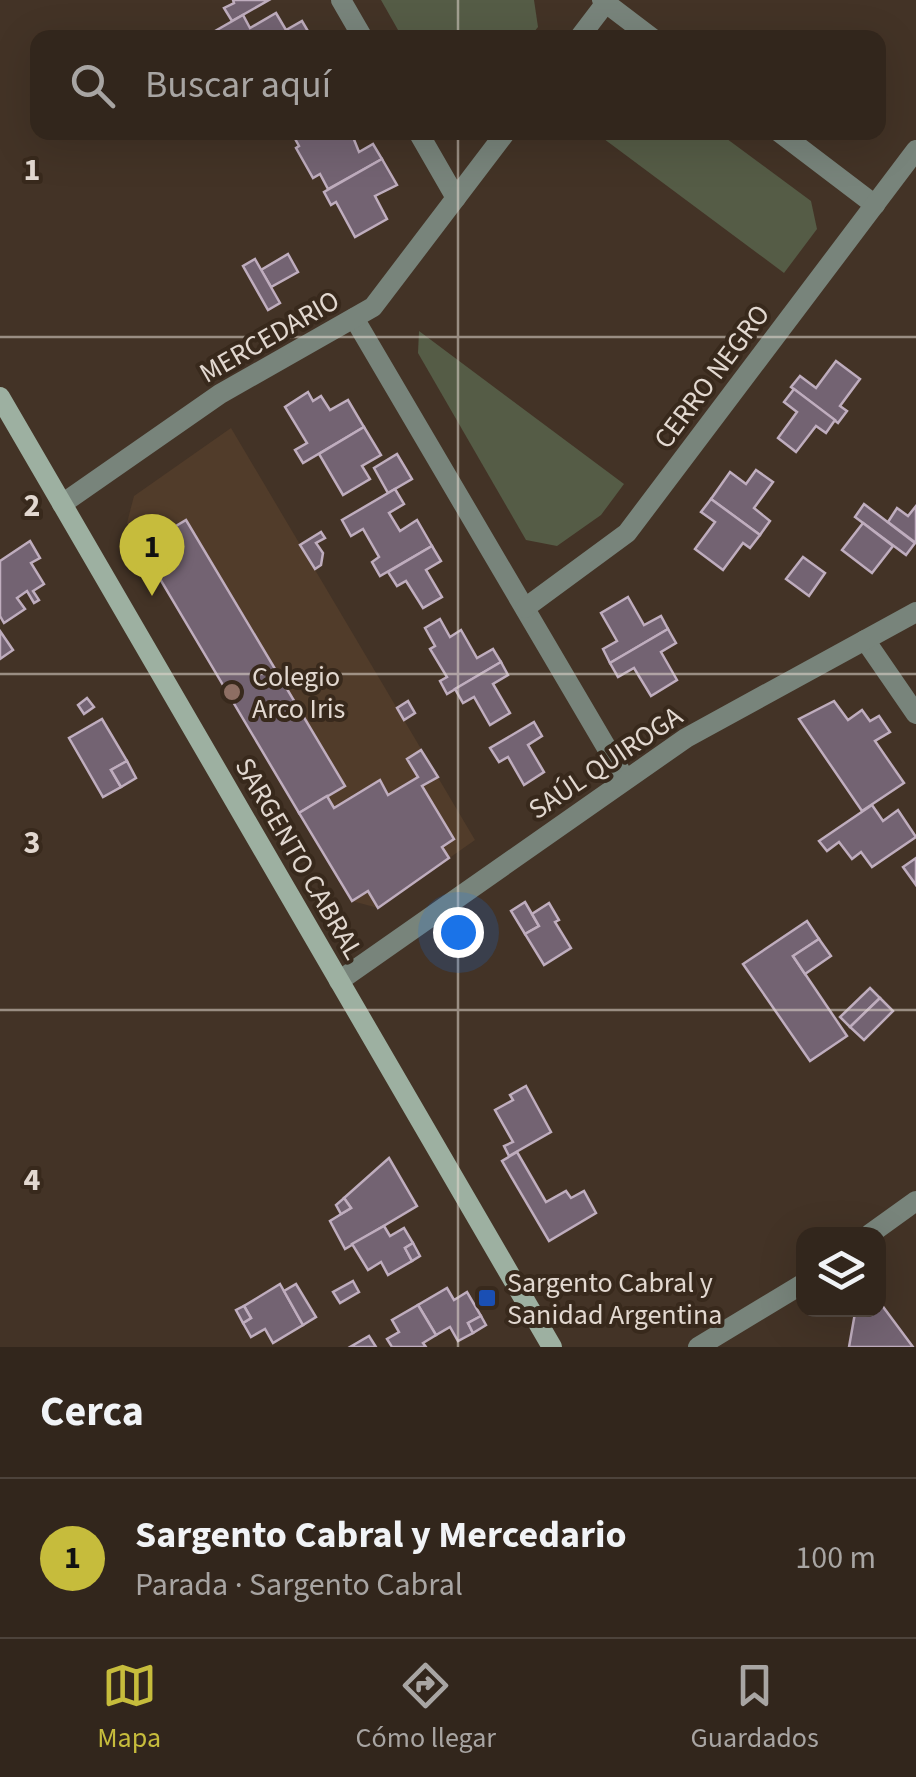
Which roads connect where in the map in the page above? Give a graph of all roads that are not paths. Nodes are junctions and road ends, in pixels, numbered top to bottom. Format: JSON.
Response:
{"nodes":[{"id":1,"x":341,"y":0,"type":"edge"},
{"id":2,"x":605,"y":1,"type":"edge"},
{"id":3,"x":358,"y":30,"type":"edge"},
{"id":4,"x":585,"y":30,"type":"edge"},
{"id":5,"x":642,"y":30,"type":"edge"},
{"id":6,"x":423,"y":140,"type":"edge"},
{"id":7,"x":500,"y":140,"type":"edge"},
{"id":8,"x":790,"y":140,"type":"edge"},
{"id":9,"x":916,"y":150,"type":"edge"},
{"id":10,"x":456,"y":198,"type":"junction"},
{"id":11,"x":875,"y":204,"type":"junction"},
{"id":12,"x":354,"y":318,"type":"junction"},
{"id":13,"x":0,"y":396,"type":"edge"},
{"id":14,"x":62,"y":504,"type":"junction"},
{"id":15,"x":525,"y":608,"type":"junction"},
{"id":16,"x":916,"y":612,"type":"edge"},
{"id":17,"x":864,"y":640,"type":"junction"},
{"id":18,"x":916,"y":714,"type":"edge"},
{"id":19,"x":625,"y":779,"type":"junction"},
{"id":20,"x":340,"y":981,"type":"junction"},
{"id":21,"x":916,"y":1201,"type":"edge"},
{"id":22,"x":880,"y":1227,"type":"edge"},
{"id":23,"x":796,"y":1288,"type":"edge"},
{"id":24,"x":552,"y":1347,"type":"edge"},
{"id":25,"x":698,"y":1347,"type":"edge"}],
"edges":[{"from":1,"to":3,"type":"street"},
{"from":2,"to":4,"type":"street"},
{"from":2,"to":5,"type":"street"},
{"from":6,"to":10,"type":"street"},
{"from":7,"to":10,"type":"street","name":"MERCEDARIO"},
{"from":8,"to":11,"type":"street"},
{"from":9,"to":11,"type":"street","name":"CERRO NEGRO"},
{"from":10,"to":12,"type":"street","name":"MERCEDARIO"},
{"from":11,"to":15,"type":"street","name":"CERRO NEGRO"},
{"from":12,"to":14,"type":"street","name":"MERCEDARIO"},
{"from":12,"to":15,"type":"street"},
{"from":13,"to":14,"type":"main road","name":"SARGENTO CABRAL"},
{"from":14,"to":20,"type":"main road","name":"SARGENTO CABRAL"},
{"from":15,"to":19,"type":"street"},
{"from":16,"to":17,"type":"street","name":"SAÚL QUIROGA"},
{"from":17,"to":18,"type":"street"},
{"from":17,"to":19,"type":"street","name":"SAÚL QUIROGA"},
{"from":19,"to":20,"type":"street","name":"SAÚL QUIROGA"},
{"from":20,"to":24,"type":"main road","name":"SARGENTO CABRAL"},
{"from":21,"to":22,"type":"street"},
{"from":23,"to":25,"type":"street"}]}
